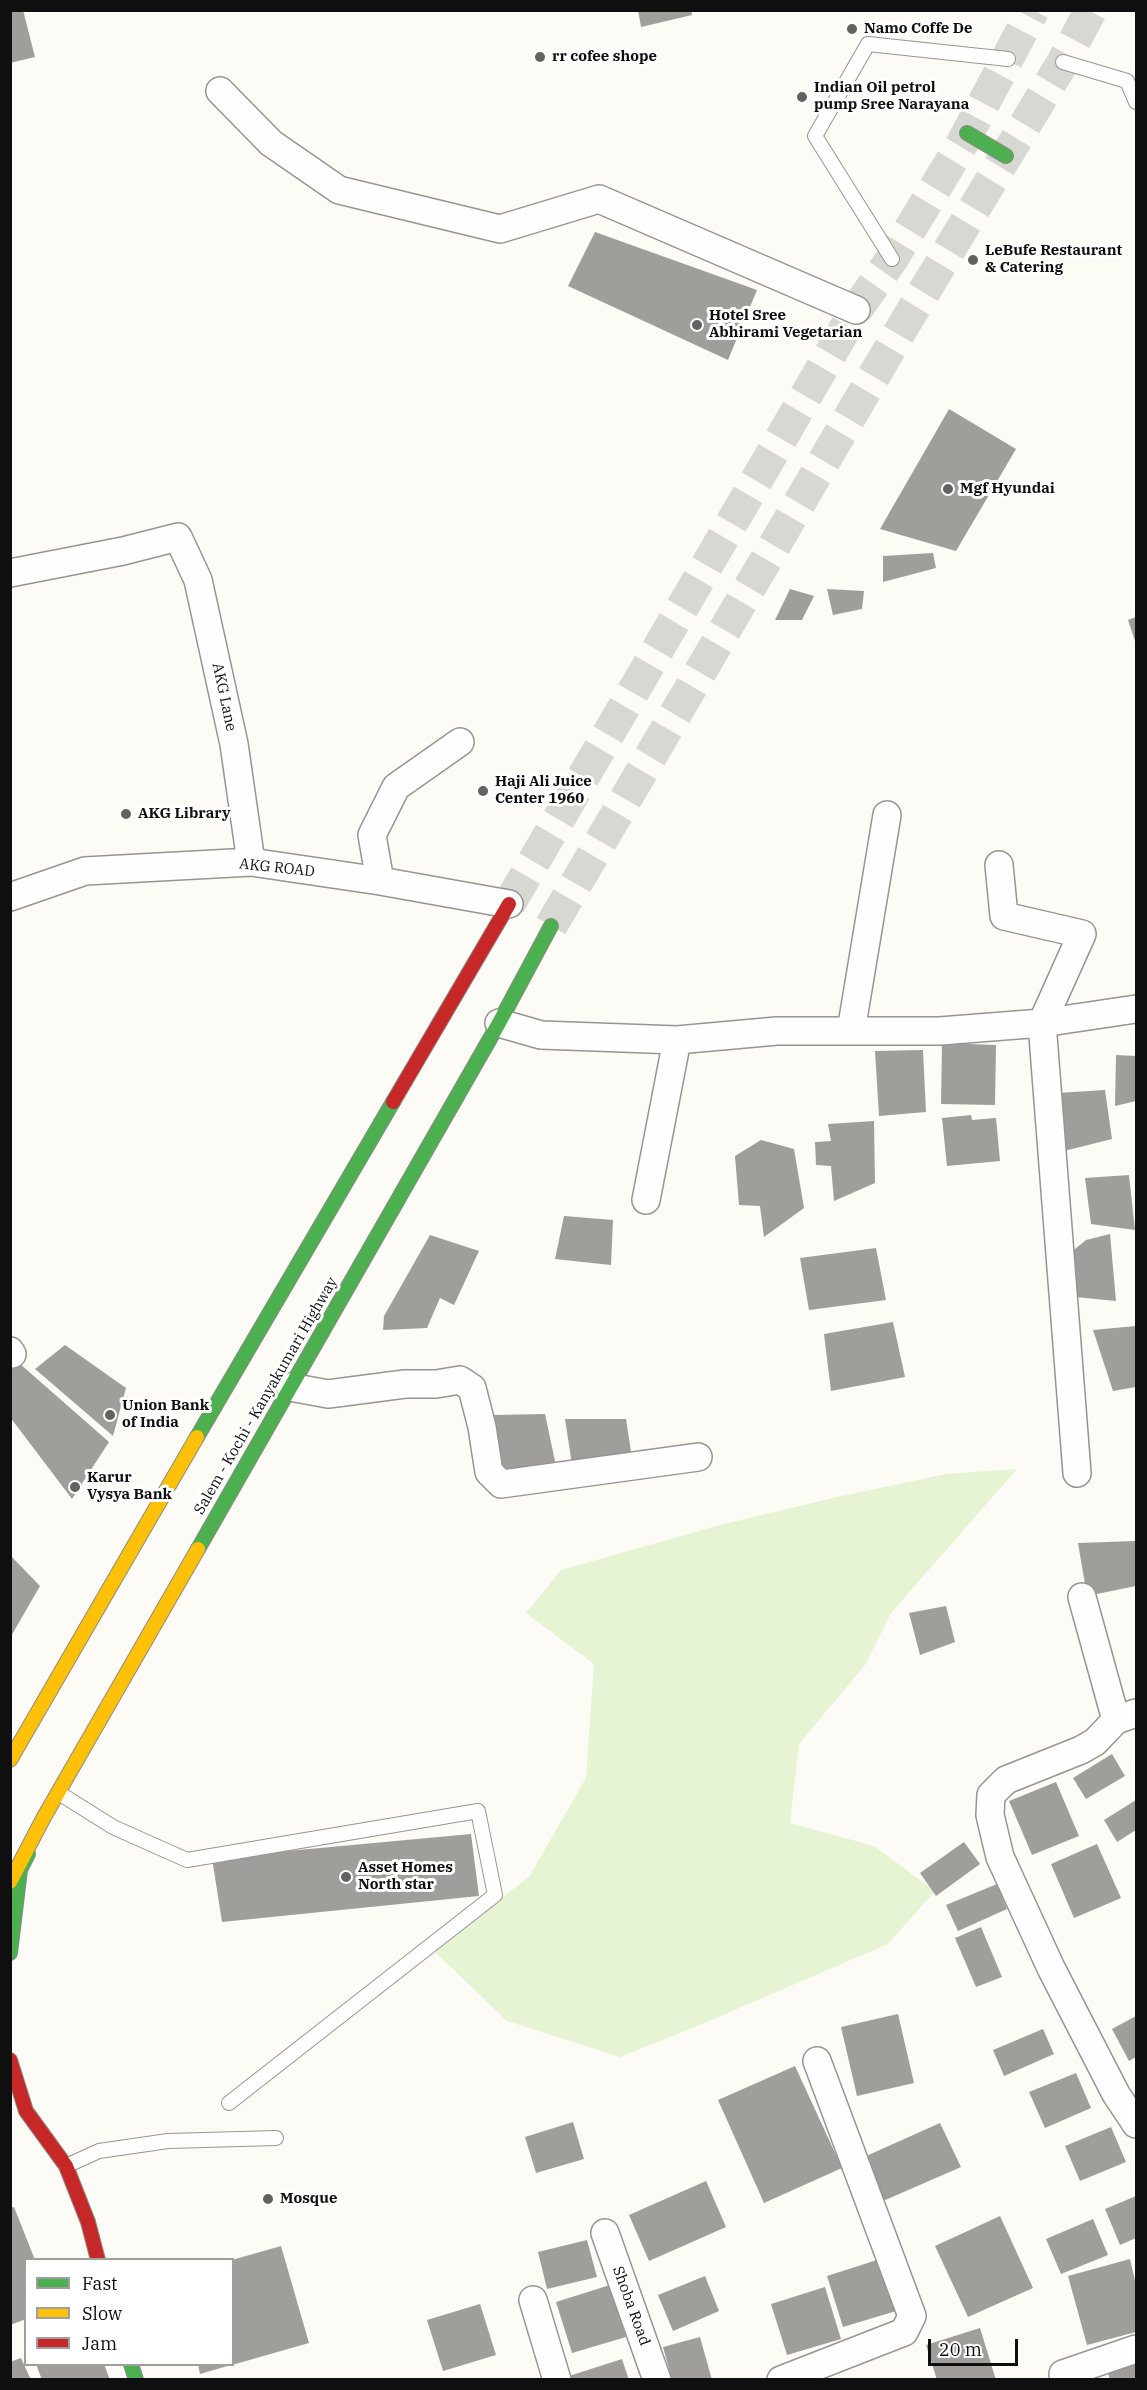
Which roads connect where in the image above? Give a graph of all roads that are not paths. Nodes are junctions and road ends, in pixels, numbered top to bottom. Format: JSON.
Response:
{"nodes":[{"id":1,"x":1008,"y":59,"type":"dead end"},
{"id":2,"x":1063,"y":62,"type":"dead end"},
{"id":3,"x":220,"y":91,"type":"dead end"},
{"id":4,"x":1137,"y":102,"type":"edge"},
{"id":5,"x":967,"y":133,"type":"dead end"},
{"id":6,"x":1006,"y":156,"type":"dead end"},
{"id":7,"x":892,"y":259,"type":"dead end"},
{"id":8,"x":856,"y":310,"type":"dead end"},
{"id":9,"x":10,"y":573,"type":"edge"},
{"id":10,"x":460,"y":742,"type":"dead end"},
{"id":11,"x":887,"y":815,"type":"dead end"},
{"id":12,"x":251,"y":862,"type":"junction"},
{"id":13,"x":999,"y":866,"type":"dead end"},
{"id":14,"x":380,"y":881,"type":"junction"},
{"id":15,"x":10,"y":897,"type":"edge"},
{"id":16,"x":509,"y":904,"type":"joint"},
{"id":17,"x":551,"y":926,"type":"tunnel mouth"},
{"id":18,"x":1137,"y":1009,"type":"edge"},
{"id":19,"x":499,"y":1023,"type":"junction"},
{"id":20,"x":1042,"y":1023,"type":"junction"},
{"id":21,"x":851,"y":1031,"type":"junction"},
{"id":22,"x":677,"y":1041,"type":"junction"},
{"id":23,"x":646,"y":1200,"type":"dead end"},
{"id":24,"x":290,"y":1387,"type":"junction"},
{"id":25,"x":698,"y":1457,"type":"dead end"},
{"id":26,"x":1077,"y":1473,"type":"dead end"},
{"id":27,"x":1082,"y":1597,"type":"dead end"},
{"id":28,"x":1126,"y":1717,"type":"edge"},
{"id":29,"x":10,"y":1760,"type":"edge"},
{"id":30,"x":58,"y":1793,"type":"junction"},
{"id":31,"x":44,"y":1817,"type":"junction"},
{"id":32,"x":10,"y":1882,"type":"edge"},
{"id":33,"x":10,"y":1953,"type":"edge"},
{"id":34,"x":10,"y":2060,"type":"edge"},
{"id":35,"x":817,"y":2061,"type":"dead end"},
{"id":36,"x":1126,"y":2089,"type":"edge"},
{"id":37,"x":10,"y":2101,"type":"edge"},
{"id":38,"x":229,"y":2103,"type":"dead end"},
{"id":39,"x":26,"y":2111,"type":"junction"},
{"id":40,"x":1137,"y":2124,"type":"edge"},
{"id":41,"x":276,"y":2138,"type":"dead end"},
{"id":42,"x":66,"y":2166,"type":"junction"},
{"id":43,"x":605,"y":2233,"type":"dead end"},
{"id":44,"x":98,"y":2258,"type":"edge"},
{"id":45,"x":532,"y":2300,"type":"dead end"},
{"id":46,"x":1137,"y":2349,"type":"edge"},
{"id":47,"x":1063,"y":2374,"type":"dead end"},
{"id":48,"x":557,"y":2379,"type":"edge"},
{"id":49,"x":657,"y":2379,"type":"edge"},
{"id":50,"x":781,"y":2379,"type":"edge"}],
"edges":[{"from":1,"to":7,"type":"lane"},
{"from":2,"to":4,"type":"lane"},
{"from":3,"to":8,"type":"street"},
{"from":5,"to":6,"type":"main road"},
{"from":9,"to":12,"type":"street","name":"AKG Lane"},
{"from":10,"to":14,"type":"street"},
{"from":11,"to":21,"type":"street"},
{"from":12,"to":14,"type":"street","name":"AKG ROAD"},
{"from":12,"to":15,"type":"street","name":"AKG ROAD"},
{"from":13,"to":20,"type":"street"},
{"from":14,"to":16,"type":"street","name":"AKG ROAD"},
{"from":16,"to":29,"type":"main road"},
{"from":17,"to":19,"type":"main road","name":"Salem - Kochi - Kanyakumari Highway"},
{"from":18,"to":20,"type":"street"},
{"from":19,"to":22,"type":"street"},
{"from":19,"to":24,"type":"main road","name":"Salem - Kochi - Kanyakumari Highway"},
{"from":20,"to":21,"type":"street"},
{"from":20,"to":26,"type":"street"},
{"from":21,"to":22,"type":"street"},
{"from":22,"to":23,"type":"street"},
{"from":24,"to":25,"type":"street"},
{"from":24,"to":30,"type":"main road","name":"Salem - Kochi - Kanyakumari Highway"},
{"from":27,"to":28,"type":"street"},
{"from":28,"to":36,"type":"street"},
{"from":30,"to":31,"type":"main road","name":"Salem - Kochi - Kanyakumari Highway"},
{"from":30,"to":38,"type":"lane"},
{"from":31,"to":32,"type":"main road","name":"Salem - Kochi - Kanyakumari Highway"},
{"from":31,"to":33,"type":"main road"},
{"from":34,"to":39,"type":"main road"},
{"from":35,"to":50,"type":"street"},
{"from":36,"to":40,"type":"street"},
{"from":37,"to":39,"type":"main road"},
{"from":39,"to":42,"type":"main road"},
{"from":41,"to":42,"type":"lane"},
{"from":42,"to":44,"type":"main road"},
{"from":43,"to":49,"type":"street","name":"Shoba Road"},
{"from":45,"to":48,"type":"street"},
{"from":46,"to":47,"type":"street"}]}
